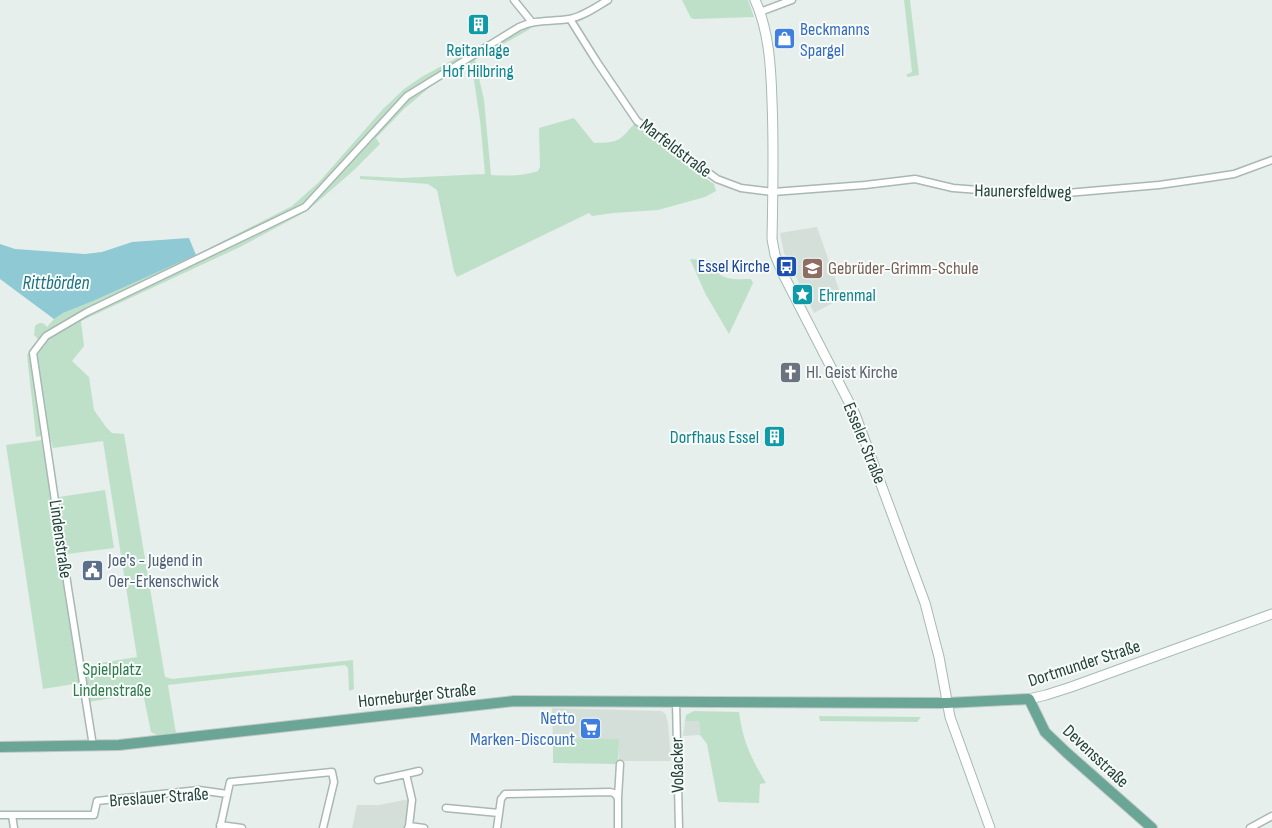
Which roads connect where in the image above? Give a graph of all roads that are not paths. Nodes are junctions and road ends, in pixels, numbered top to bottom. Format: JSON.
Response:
{"nodes":[{"id":1,"x":514,"y":0,"type":"edge"},
{"id":2,"x":608,"y":0,"type":"edge"},
{"id":3,"x":755,"y":0,"type":"edge"},
{"id":4,"x":792,"y":0,"type":"edge"},
{"id":5,"x":760,"y":12,"type":"junction"},
{"id":6,"x":570,"y":19,"type":"junction"},
{"id":7,"x":532,"y":21,"type":"junction"},
{"id":8,"x":1272,"y":160,"type":"edge"},
{"id":9,"x":773,"y":192,"type":"junction"},
{"id":10,"x":1272,"y":614,"type":"edge"},
{"id":11,"x":1029,"y":699,"type":"junction"},
{"id":12,"x":676,"y":702,"type":"junction"},
{"id":13,"x":838,"y":703,"type":"joint"},
{"id":14,"x":946,"y":703,"type":"junction"},
{"id":15,"x":93,"y":746,"type":"junction"},
{"id":16,"x":0,"y":747,"type":"edge"},
{"id":17,"x":620,"y":764,"type":"dead end"},
{"id":18,"x":419,"y":771,"type":"dead end"},
{"id":19,"x":406,"y":774,"type":"junction"},
{"id":20,"x":378,"y":780,"type":"dead end"},
{"id":21,"x":227,"y":794,"type":"junction"},
{"id":22,"x":618,"y":798,"type":"junction"},
{"id":23,"x":446,"y":808,"type":"dead end"},
{"id":24,"x":499,"y":813,"type":"junction"},
{"id":25,"x":0,"y":815,"type":"edge"},
{"id":26,"x":12,"y":815,"type":"junction"},
{"id":27,"x":1272,"y":816,"type":"edge"},
{"id":28,"x":220,"y":827,"type":"edge"},
{"id":29,"x":409,"y":827,"type":"edge"},
{"id":30,"x":14,"y":828,"type":"edge"},
{"id":31,"x":242,"y":828,"type":"edge"},
{"id":32,"x":323,"y":828,"type":"edge"},
{"id":33,"x":424,"y":828,"type":"edge"},
{"id":34,"x":497,"y":828,"type":"edge"},
{"id":35,"x":618,"y":828,"type":"edge"},
{"id":36,"x":679,"y":828,"type":"edge"},
{"id":37,"x":990,"y":828,"type":"edge"},
{"id":38,"x":1152,"y":828,"type":"edge"},
{"id":39,"x":1250,"y":828,"type":"edge"}],
"edges":[{"from":1,"to":7,"type":"street"},
{"from":2,"to":6,"type":"street"},
{"from":3,"to":5,"type":"main road","name":"Esseler Straße"},
{"from":4,"to":5,"type":"street"},
{"from":5,"to":9,"type":"main road","name":"Esseler Straße"},
{"from":6,"to":7,"type":"street"},
{"from":6,"to":9,"type":"street","name":"Marfeldstraße"},
{"from":7,"to":15,"type":"street","name":"Lindenstraße"},
{"from":8,"to":9,"type":"street","name":"Haunersfeldweg"},
{"from":9,"to":14,"type":"main road","name":"Esseler Straße"},
{"from":10,"to":11,"type":"main road","name":"Dortmunder Straße"},
{"from":11,"to":14,"type":"main road","name":"Dortmunder Straße"},
{"from":11,"to":38,"type":"main road","name":"Devensstraße"},
{"from":12,"to":13,"type":"main road","name":"Horneburger Straße"},
{"from":12,"to":15,"type":"main road","name":"Horneburger Straße"},
{"from":12,"to":36,"type":"street","name":"Voßacker"},
{"from":13,"to":14,"type":"main road","name":"Dortmunder Straße"},
{"from":14,"to":37,"type":"main road","name":"Esseler Straße"},
{"from":15,"to":16,"type":"main road","name":"Horneburger Straße"},
{"from":17,"to":22,"type":"street"},
{"from":18,"to":19,"type":"street"},
{"from":19,"to":20,"type":"street"},
{"from":19,"to":29,"type":"street"},
{"from":21,"to":26,"type":"street","name":"Breslauer Straße"},
{"from":21,"to":28,"type":"street"},
{"from":21,"to":32,"type":"street"},
{"from":22,"to":24,"type":"street"},
{"from":22,"to":35,"type":"street"},
{"from":23,"to":24,"type":"street"},
{"from":24,"to":34,"type":"street"},
{"from":25,"to":26,"type":"street","name":"Breslauer Straße"},
{"from":26,"to":30,"type":"street"},
{"from":27,"to":39,"type":"street"},
{"from":28,"to":31,"type":"street"},
{"from":29,"to":33,"type":"street"}]}
